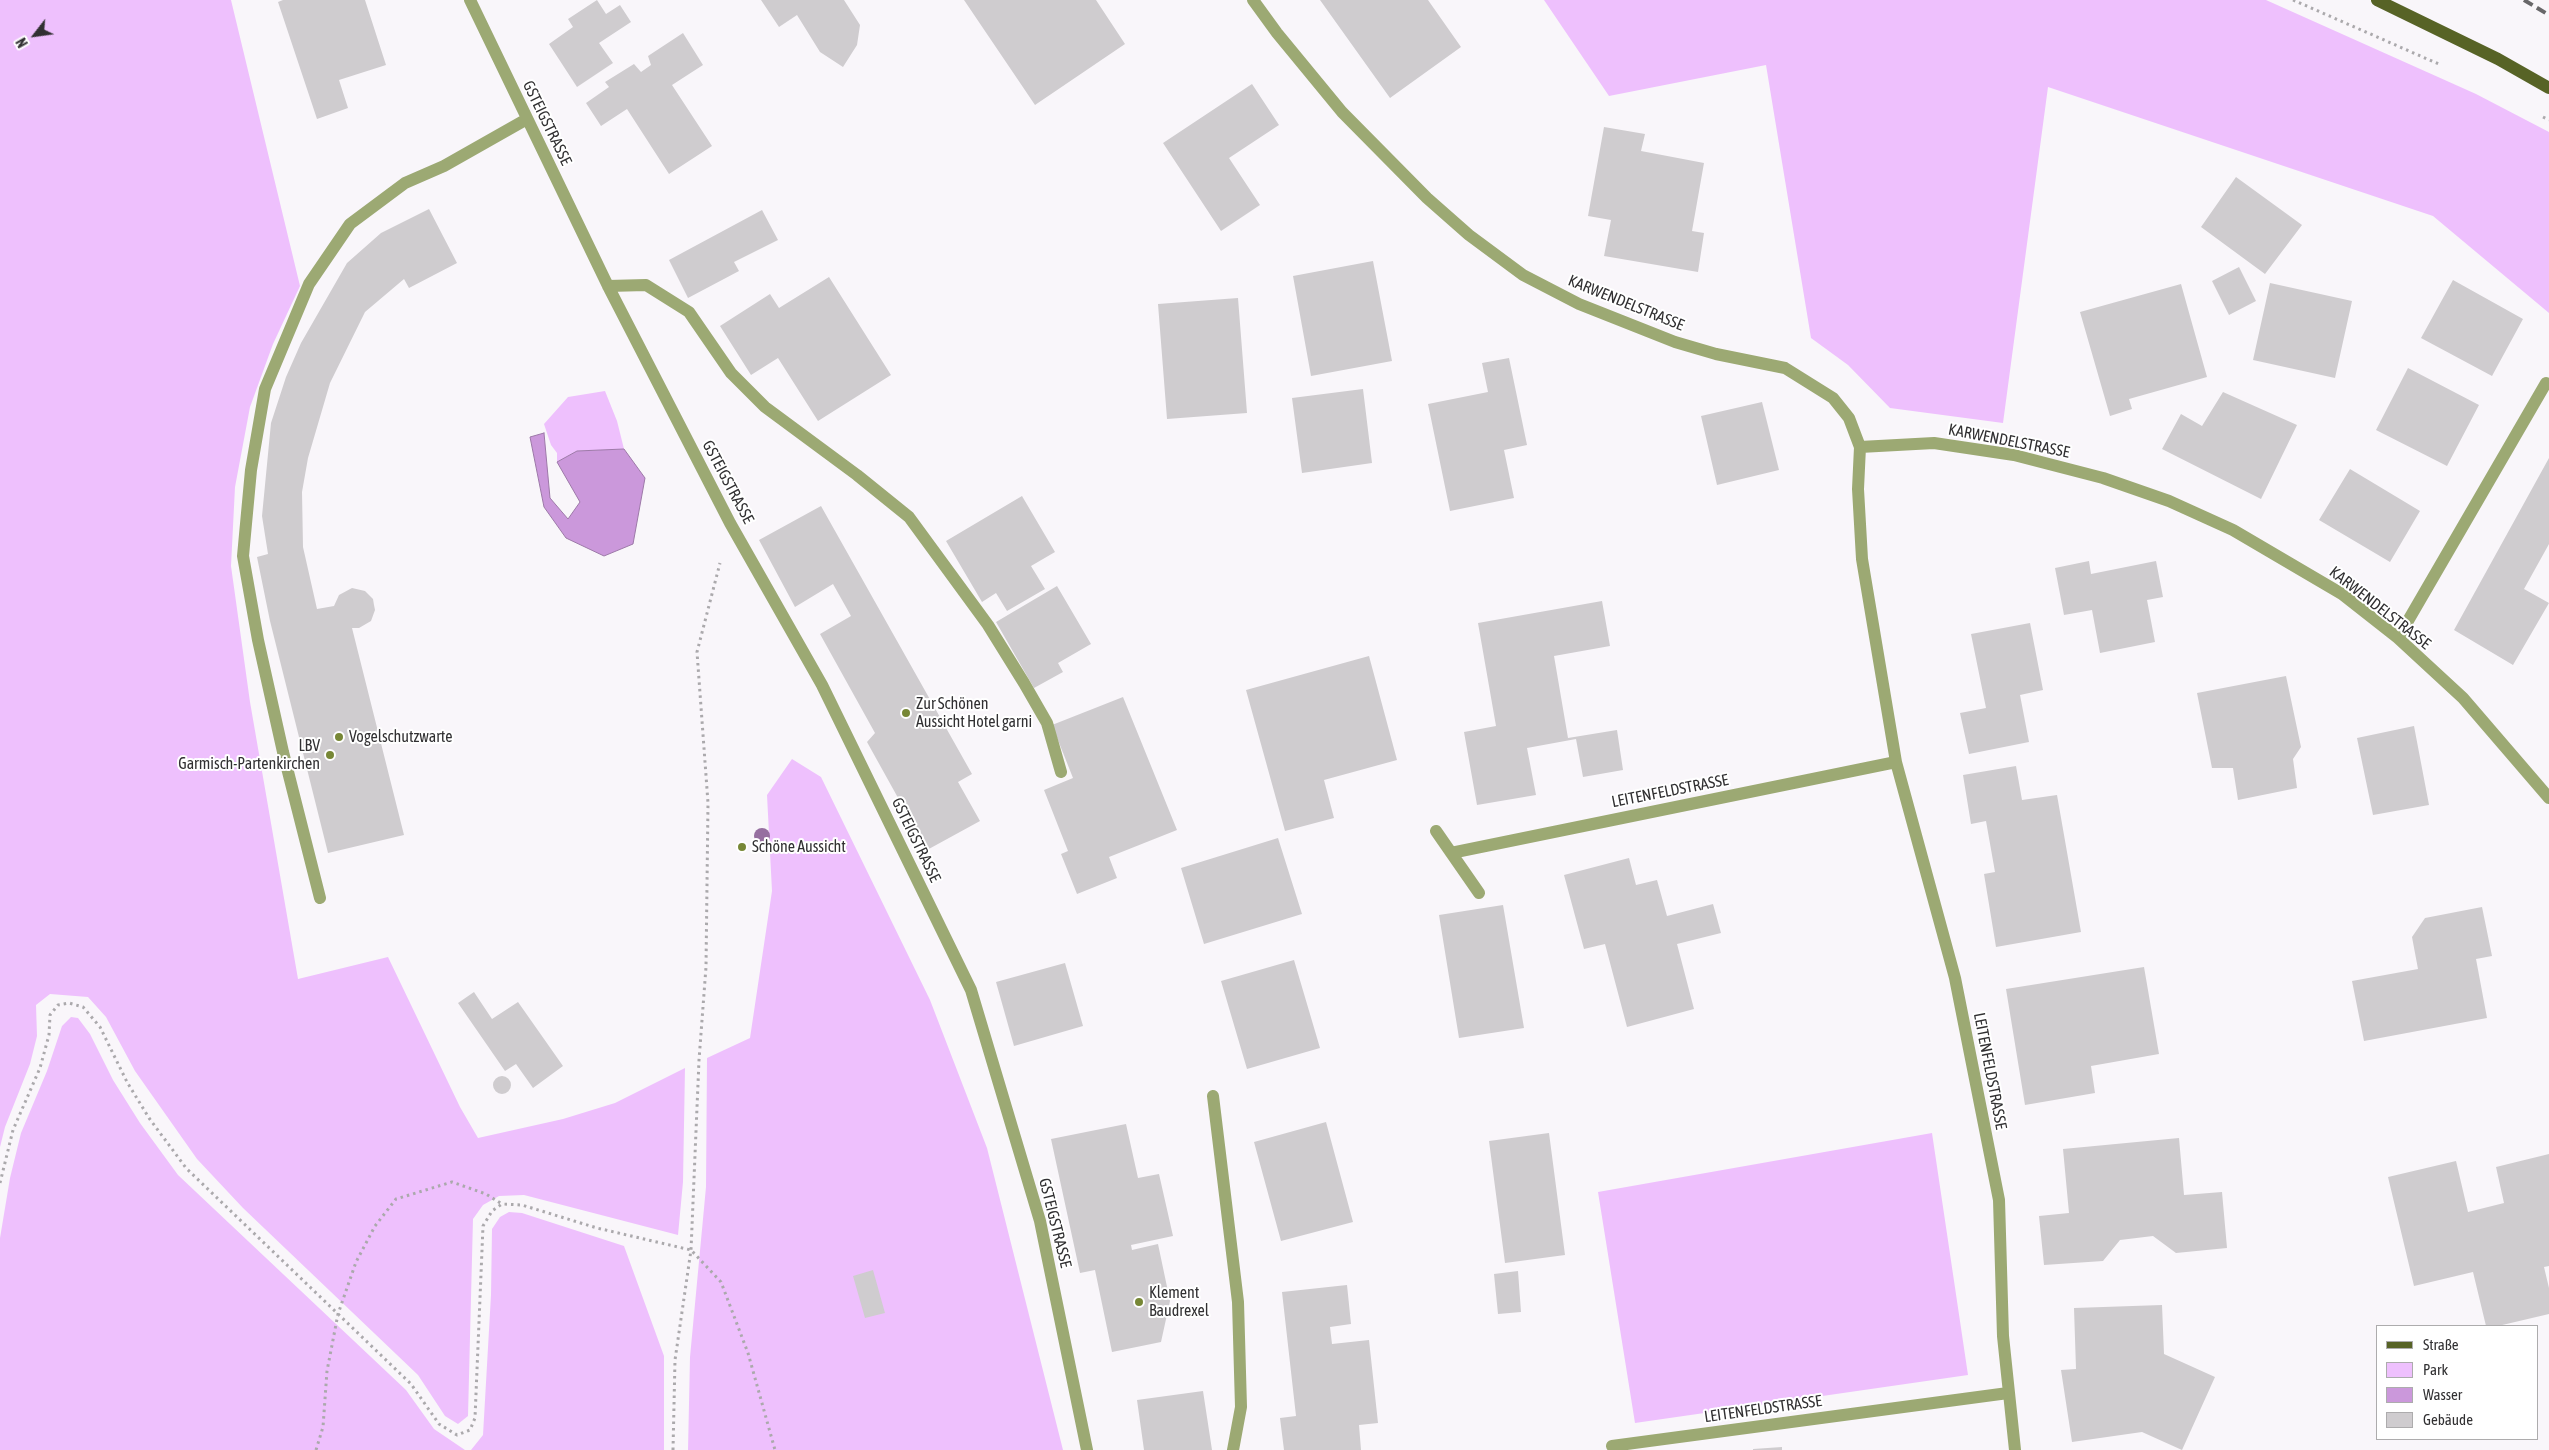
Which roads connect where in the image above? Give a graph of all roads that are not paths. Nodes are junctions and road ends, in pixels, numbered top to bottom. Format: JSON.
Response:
{"nodes":[{"id":1,"x":470,"y":0,"type":"edge"},
{"id":2,"x":1253,"y":0,"type":"edge"},
{"id":3,"x":2377,"y":0,"type":"edge"},
{"id":4,"x":2549,"y":88,"type":"edge"},
{"id":5,"x":527,"y":119,"type":"junction"},
{"id":6,"x":608,"y":286,"type":"junction"},
{"id":7,"x":2546,"y":383,"type":"dead end"},
{"id":8,"x":1860,"y":447,"type":"junction"},
{"id":9,"x":2398,"y":638,"type":"junction"},
{"id":10,"x":1896,"y":762,"type":"junction"},
{"id":11,"x":1061,"y":772,"type":"dead end"},
{"id":12,"x":2549,"y":798,"type":"edge"},
{"id":13,"x":1436,"y":831,"type":"dead end"},
{"id":14,"x":1451,"y":852,"type":"junction"},
{"id":15,"x":1479,"y":893,"type":"dead end"},
{"id":16,"x":320,"y":898,"type":"dead end"},
{"id":17,"x":1213,"y":1096,"type":"dead end"},
{"id":18,"x":2008,"y":1393,"type":"junction"},
{"id":19,"x":1612,"y":1446,"type":"dead end"},
{"id":20,"x":1087,"y":1450,"type":"edge"},
{"id":21,"x":1233,"y":1450,"type":"edge"},
{"id":22,"x":2015,"y":1450,"type":"edge"}],
"edges":[{"from":1,"to":5,"type":"street","name":"GSTEIGSTRASSE"},
{"from":2,"to":8,"type":"street","name":"KARWENDELSTRASSE"},
{"from":3,"to":4,"type":"main road"},
{"from":5,"to":6,"type":"street","name":"GSTEIGSTRASSE"},
{"from":5,"to":16,"type":"street"},
{"from":6,"to":11,"type":"street"},
{"from":6,"to":20,"type":"street","name":"GSTEIGSTRASSE"},
{"from":7,"to":9,"type":"street"},
{"from":8,"to":9,"type":"street","name":"KARWENDELSTRASSE"},
{"from":8,"to":10,"type":"street","name":"LEITENFELDSTRASSE"},
{"from":9,"to":12,"type":"street","name":"KARWENDELSTRASSE"},
{"from":10,"to":14,"type":"street","name":"LEITENFELDSTRASSE"},
{"from":10,"to":18,"type":"street","name":"LEITENFELDSTRASSE"},
{"from":13,"to":14,"type":"street"},
{"from":14,"to":15,"type":"street"},
{"from":17,"to":21,"type":"street"},
{"from":18,"to":19,"type":"street","name":"LEITENFELDSTRASSE"},
{"from":18,"to":22,"type":"street","name":"LEITENFELDSTRASSE"}]}
